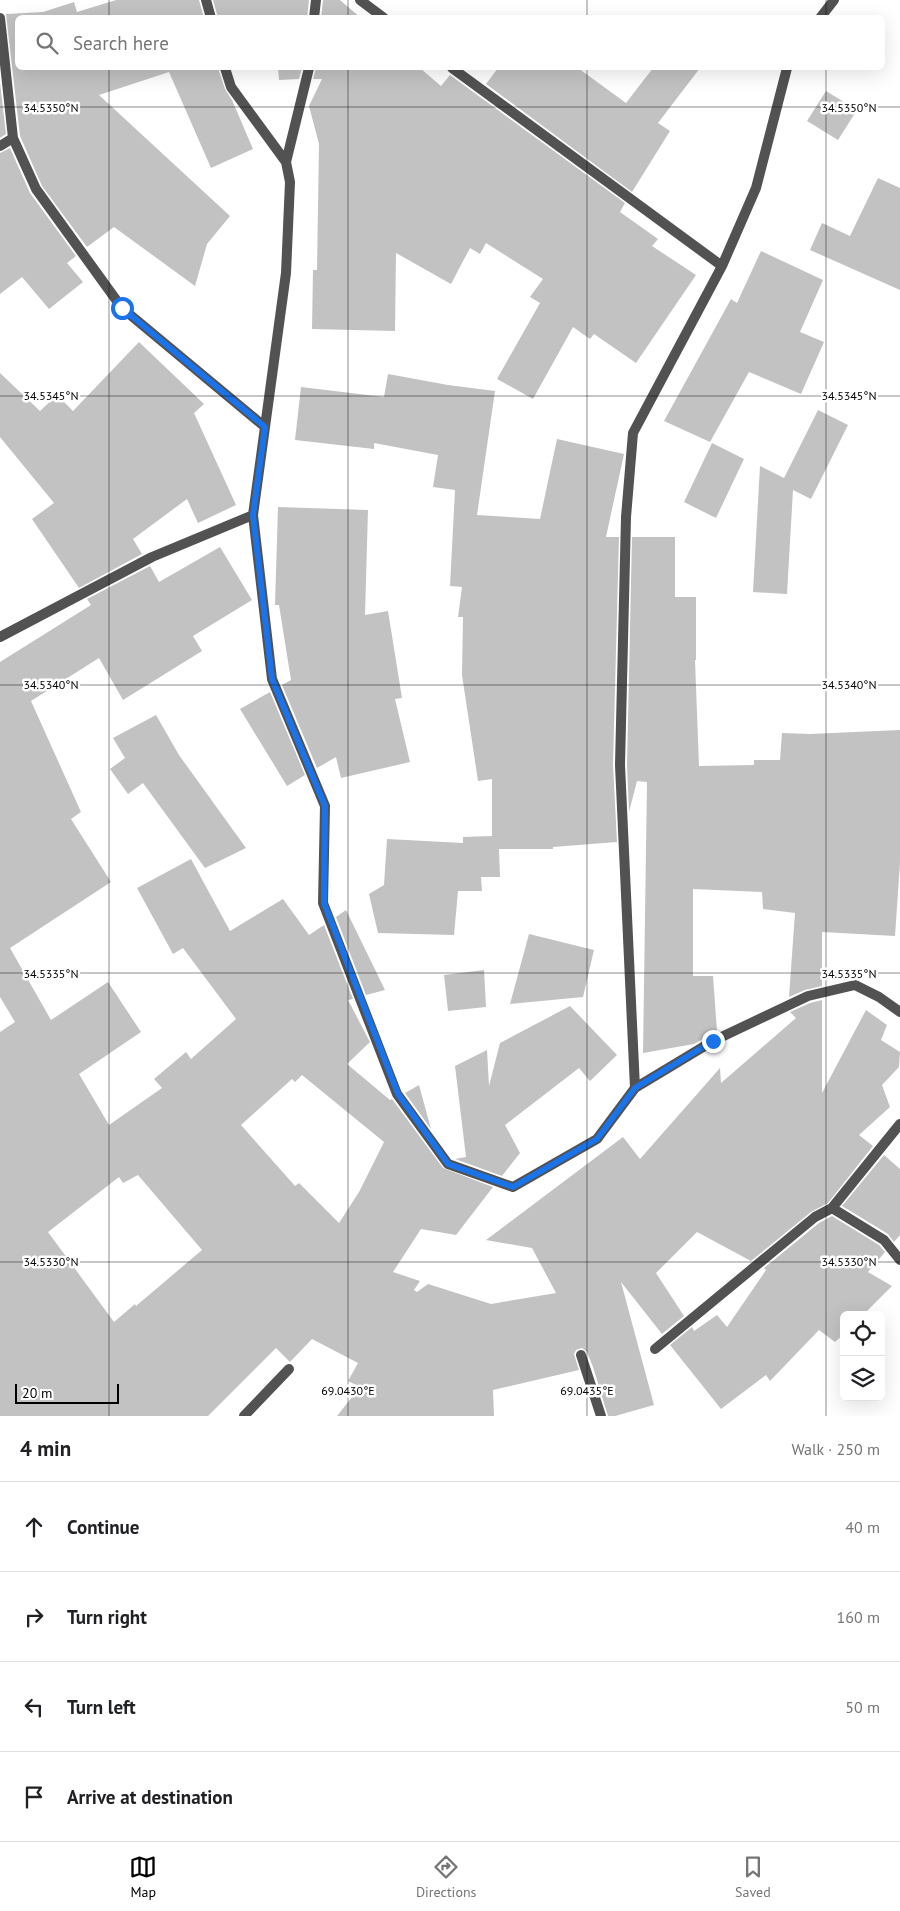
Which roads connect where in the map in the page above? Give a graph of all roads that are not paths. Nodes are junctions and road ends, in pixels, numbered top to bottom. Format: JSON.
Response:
{"nodes":[{"id":1,"x":206,"y":0,"type":"edge"},
{"id":2,"x":316,"y":0,"type":"edge"},
{"id":3,"x":360,"y":0,"type":"edge"},
{"id":4,"x":834,"y":0,"type":"edge"},
{"id":5,"x":210,"y":15,"type":"edge"},
{"id":6,"x":314,"y":15,"type":"edge"},
{"id":7,"x":380,"y":15,"type":"edge"},
{"id":8,"x":822,"y":15,"type":"edge"},
{"id":9,"x":0,"y":18,"type":"edge"},
{"id":10,"x":226,"y":70,"type":"edge"},
{"id":11,"x":309,"y":70,"type":"edge"},
{"id":12,"x":455,"y":70,"type":"edge"},
{"id":13,"x":786,"y":70,"type":"edge"},
{"id":14,"x":12,"y":138,"type":"junction"},
{"id":15,"x":0,"y":146,"type":"edge"},
{"id":16,"x":286,"y":162,"type":"junction"},
{"id":17,"x":722,"y":266,"type":"junction"},
{"id":18,"x":265,"y":427,"type":"junction"},
{"id":19,"x":253,"y":515,"type":"junction"},
{"id":20,"x":0,"y":637,"type":"edge"},
{"id":21,"x":900,"y":1012,"type":"edge"},
{"id":22,"x":635,"y":1088,"type":"junction"},
{"id":23,"x":900,"y":1124,"type":"edge"},
{"id":24,"x":832,"y":1208,"type":"junction"},
{"id":25,"x":900,"y":1260,"type":"edge"},
{"id":26,"x":655,"y":1349,"type":"dead end"},
{"id":27,"x":581,"y":1355,"type":"dead end"},
{"id":28,"x":289,"y":1369,"type":"dead end"},
{"id":29,"x":244,"y":1416,"type":"edge"},
{"id":30,"x":601,"y":1416,"type":"edge"}],
"edges":[{"from":1,"to":5,"type":"street"},
{"from":2,"to":6,"type":"street"},
{"from":3,"to":7,"type":"street"},
{"from":4,"to":8,"type":"street"},
{"from":9,"to":14,"type":"street"},
{"from":10,"to":16,"type":"street"},
{"from":11,"to":16,"type":"street"},
{"from":12,"to":17,"type":"street"},
{"from":13,"to":17,"type":"street"},
{"from":14,"to":15,"type":"street"},
{"from":14,"to":18,"type":"street"},
{"from":16,"to":18,"type":"street"},
{"from":17,"to":22,"type":"street"},
{"from":18,"to":19,"type":"street"},
{"from":19,"to":20,"type":"street"},
{"from":19,"to":22,"type":"street"},
{"from":21,"to":22,"type":"street"},
{"from":23,"to":24,"type":"street"},
{"from":24,"to":25,"type":"street"},
{"from":24,"to":26,"type":"street"},
{"from":27,"to":30,"type":"street"},
{"from":28,"to":29,"type":"street"}]}
